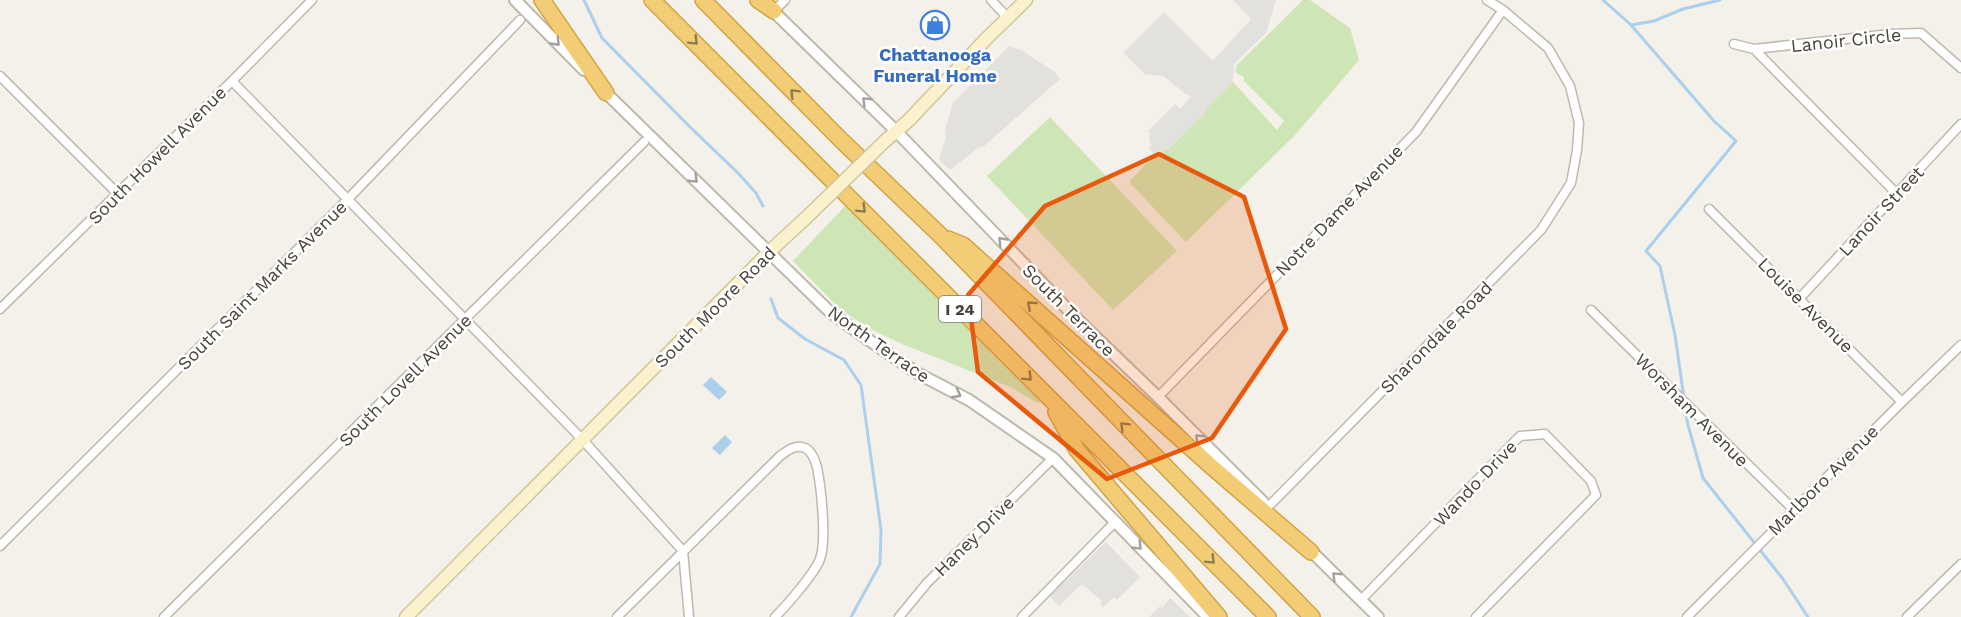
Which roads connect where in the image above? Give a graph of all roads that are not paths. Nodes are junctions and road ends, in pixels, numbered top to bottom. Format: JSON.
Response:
{"nodes":[{"id":1,"x":312,"y":0,"type":"edge"},
{"id":2,"x":515,"y":0,"type":"edge"},
{"id":3,"x":542,"y":0,"type":"edge"},
{"id":4,"x":652,"y":0,"type":"edge"},
{"id":5,"x":703,"y":0,"type":"edge"},
{"id":6,"x":785,"y":0,"type":"edge"},
{"id":7,"x":991,"y":0,"type":"edge"},
{"id":8,"x":1026,"y":0,"type":"edge"},
{"id":9,"x":1487,"y":0,"type":"edge"},
{"id":10,"x":765,"y":4,"type":"edge"},
{"id":11,"x":1503,"y":10,"type":"junction"},
{"id":12,"x":1008,"y":18,"type":"junction"},
{"id":13,"x":520,"y":20,"type":"dead end"},
{"id":14,"x":1734,"y":44,"type":"dead end"},
{"id":15,"x":1754,"y":49,"type":"junction"},
{"id":16,"x":1961,"y":68,"type":"edge"},
{"id":17,"x":0,"y":76,"type":"edge"},
{"id":18,"x":232,"y":81,"type":"junction"},
{"id":19,"x":606,"y":93,"type":"junction"},
{"id":20,"x":1961,"y":124,"type":"edge"},
{"id":21,"x":896,"y":131,"type":"junction"},
{"id":22,"x":644,"y":142,"type":"dead end"},
{"id":23,"x":118,"y":194,"type":"junction"},
{"id":24,"x":1897,"y":194,"type":"junction"},
{"id":25,"x":346,"y":200,"type":"junction"},
{"id":26,"x":1709,"y":209,"type":"dead end"},
{"id":27,"x":940,"y":236,"type":"junction"},
{"id":28,"x":769,"y":252,"type":"junction"},
{"id":29,"x":1800,"y":298,"type":"junction"},
{"id":30,"x":0,"y":309,"type":"edge"},
{"id":31,"x":1591,"y":310,"type":"dead end"},
{"id":32,"x":465,"y":321,"type":"junction"},
{"id":33,"x":1961,"y":345,"type":"edge"},
{"id":34,"x":1047,"y":396,"type":"junction"},
{"id":35,"x":1158,"y":397,"type":"junction"},
{"id":36,"x":1902,"y":402,"type":"junction"},
{"id":37,"x":582,"y":440,"type":"junction"},
{"id":38,"x":1053,"y":458,"type":"junction"},
{"id":39,"x":1268,"y":507,"type":"junction"},
{"id":40,"x":1794,"y":510,"type":"junction"},
{"id":41,"x":1115,"y":522,"type":"junction"},
{"id":42,"x":0,"y":546,"type":"edge"},
{"id":43,"x":683,"y":552,"type":"junction"},
{"id":44,"x":1311,"y":552,"type":"junction"},
{"id":45,"x":1961,"y":564,"type":"edge"},
{"id":46,"x":1361,"y":600,"type":"junction"},
{"id":47,"x":164,"y":617,"type":"edge"},
{"id":48,"x":406,"y":617,"type":"edge"},
{"id":49,"x":617,"y":617,"type":"edge"},
{"id":50,"x":689,"y":617,"type":"edge"},
{"id":51,"x":775,"y":617,"type":"edge"},
{"id":52,"x":899,"y":617,"type":"edge"},
{"id":53,"x":1022,"y":617,"type":"edge"},
{"id":54,"x":1208,"y":617,"type":"edge"},
{"id":55,"x":1219,"y":617,"type":"edge"},
{"id":56,"x":1268,"y":617,"type":"edge"},
{"id":57,"x":1312,"y":617,"type":"edge"},
{"id":58,"x":1378,"y":617,"type":"edge"},
{"id":59,"x":1476,"y":617,"type":"edge"},
{"id":60,"x":1687,"y":617,"type":"edge"},
{"id":61,"x":1907,"y":617,"type":"edge"}],
"edges":[{"from":1,"to":18,"type":"street","name":"South Howell Avenue"},
{"from":2,"to":19,"type":"street","name":"North Terrace","one_way":true},
{"from":3,"to":19,"type":"highway"},
{"from":4,"to":34,"type":"highway","number":"I 24","one_way":true},
{"from":27,"to":5,"type":"highway","number":"I 24","one_way":true},
{"from":6,"to":10,"type":"street"},
{"from":7,"to":12,"type":"street"},
{"from":8,"to":12,"type":"main road","name":"South Moore Road"},
{"from":9,"to":11,"type":"street","name":"Sharondale Road"},
{"from":21,"to":10,"type":"street","name":"South Terrace","one_way":true},
{"from":11,"to":35,"type":"street","name":"Notre Dame Avenue"},
{"from":11,"to":39,"type":"street","name":"Sharondale Road"},
{"from":12,"to":21,"type":"main road","name":"South Moore Road"},
{"from":13,"to":25,"type":"street","name":"South Saint Marks Avenue"},
{"from":14,"to":15,"type":"street","name":"Lanoir Circle"},
{"from":15,"to":16,"type":"street","name":"Lanoir Circle"},
{"from":15,"to":24,"type":"street","name":"Lanoir Circle"},
{"from":17,"to":23,"type":"street"},
{"from":18,"to":23,"type":"street","name":"South Howell Avenue"},
{"from":18,"to":25,"type":"street"},
{"from":19,"to":28,"type":"street","name":"North Terrace","one_way":true},
{"from":20,"to":24,"type":"street","name":"Lanoir Street"},
{"from":21,"to":28,"type":"main road","name":"South Moore Road","bridge":true},
{"from":35,"to":21,"type":"street","name":"South Terrace","one_way":true},
{"from":22,"to":32,"type":"street","name":"South Lovell Avenue"},
{"from":23,"to":30,"type":"street","name":"South Howell Avenue"},
{"from":24,"to":29,"type":"street","name":"Lanoir Street"},
{"from":25,"to":32,"type":"street"},
{"from":25,"to":42,"type":"street","name":"South Saint Marks Avenue"},
{"from":26,"to":29,"type":"street","name":"Louise Avenue"},
{"from":44,"to":27,"type":"highway","one_way":true},
{"from":57,"to":27,"type":"highway","number":"I 24","one_way":true},
{"from":28,"to":37,"type":"main road","name":"South Moore Road"},
{"from":28,"to":38,"type":"street","name":"North Terrace","one_way":true},
{"from":29,"to":36,"type":"street","name":"Louise Avenue"},
{"from":31,"to":40,"type":"street","name":"Worsham Avenue"},
{"from":32,"to":37,"type":"street"},
{"from":32,"to":47,"type":"street","name":"South Lovell Avenue"},
{"from":33,"to":36,"type":"street","name":"Marlboro Avenue"},
{"from":34,"to":55,"type":"highway"},
{"from":34,"to":56,"type":"highway","number":"I 24","one_way":true},
{"from":39,"to":35,"type":"street","name":"South Terrace","one_way":true},
{"from":36,"to":40,"type":"street","name":"Marlboro Avenue"},
{"from":37,"to":43,"type":"street"},
{"from":37,"to":48,"type":"main road","name":"South Moore Road"},
{"from":38,"to":41,"type":"street","name":"North Terrace"},
{"from":38,"to":52,"type":"street","name":"Haney Drive"},
{"from":39,"to":44,"type":"street","name":"South Terrace"},
{"from":40,"to":60,"type":"street","name":"Marlboro Avenue"},
{"from":41,"to":53,"type":"street"},
{"from":41,"to":54,"type":"street","name":"North Terrace","one_way":true},
{"from":43,"to":49,"type":"street"},
{"from":43,"to":50,"type":"street"},
{"from":43,"to":51,"type":"street"},
{"from":46,"to":44,"type":"street","name":"South Terrace","one_way":true},
{"from":45,"to":61,"type":"street"},
{"from":46,"to":58,"type":"street","name":"South Terrace"},
{"from":46,"to":59,"type":"street","name":"Wando Drive"}]}
